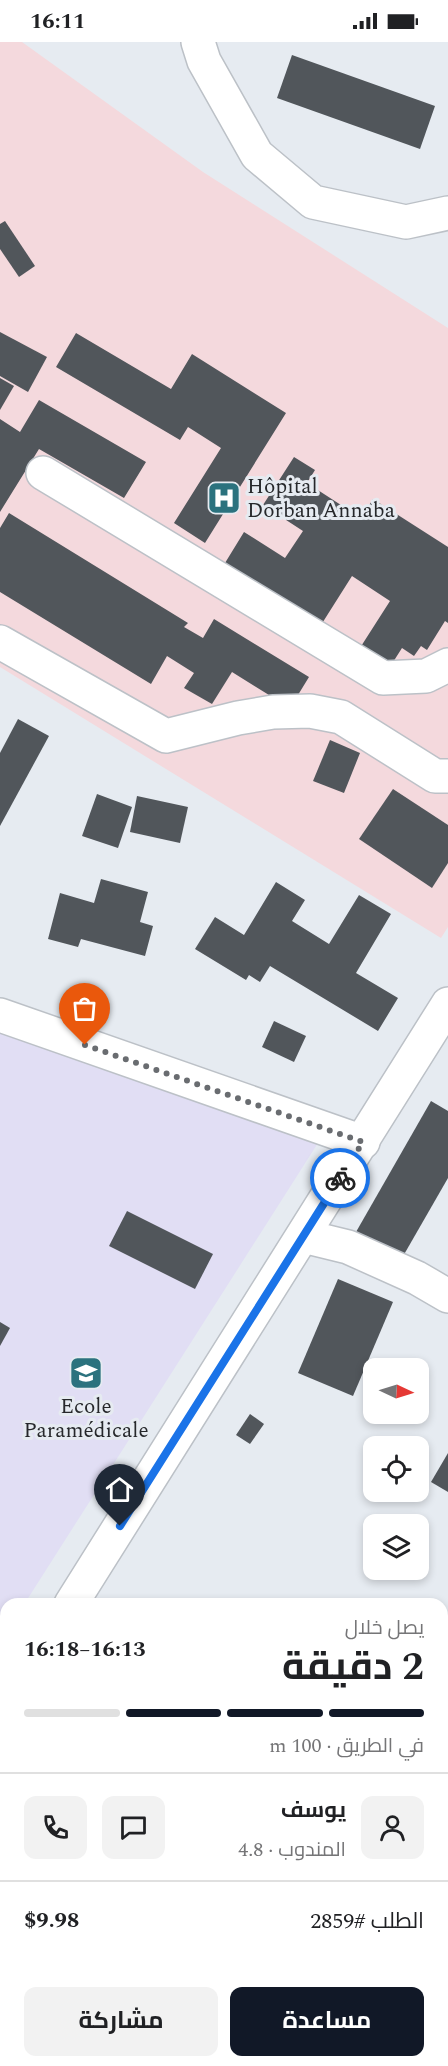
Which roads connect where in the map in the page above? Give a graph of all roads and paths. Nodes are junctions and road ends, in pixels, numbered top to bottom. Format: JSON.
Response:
{"nodes":[{"id":1,"x":198,"y":42,"type":"edge"},
{"id":2,"x":448,"y":213,"type":"edge"},
{"id":3,"x":43,"y":473,"type":"dead end"},
{"id":4,"x":0,"y":642,"type":"edge"},
{"id":5,"x":448,"y":665,"type":"edge"},
{"id":6,"x":448,"y":777,"type":"edge"},
{"id":7,"x":448,"y":1004,"type":"edge"},
{"id":8,"x":0,"y":1015,"type":"edge"},
{"id":9,"x":363,"y":1142,"type":"junction"},
{"id":10,"x":303,"y":1236,"type":"junction"},
{"id":11,"x":448,"y":1296,"type":"edge"},
{"id":12,"x":75,"y":1598,"type":"edge"}],
"edges":[{"from":1,"to":2,"type":"street"},
{"from":3,"to":5,"type":"street"},
{"from":4,"to":6,"type":"street"},
{"from":7,"to":9,"type":"street"},
{"from":8,"to":9,"type":"street"},
{"from":9,"to":10,"type":"street"},
{"from":10,"to":11,"type":"street"},
{"from":10,"to":12,"type":"street"}]}
